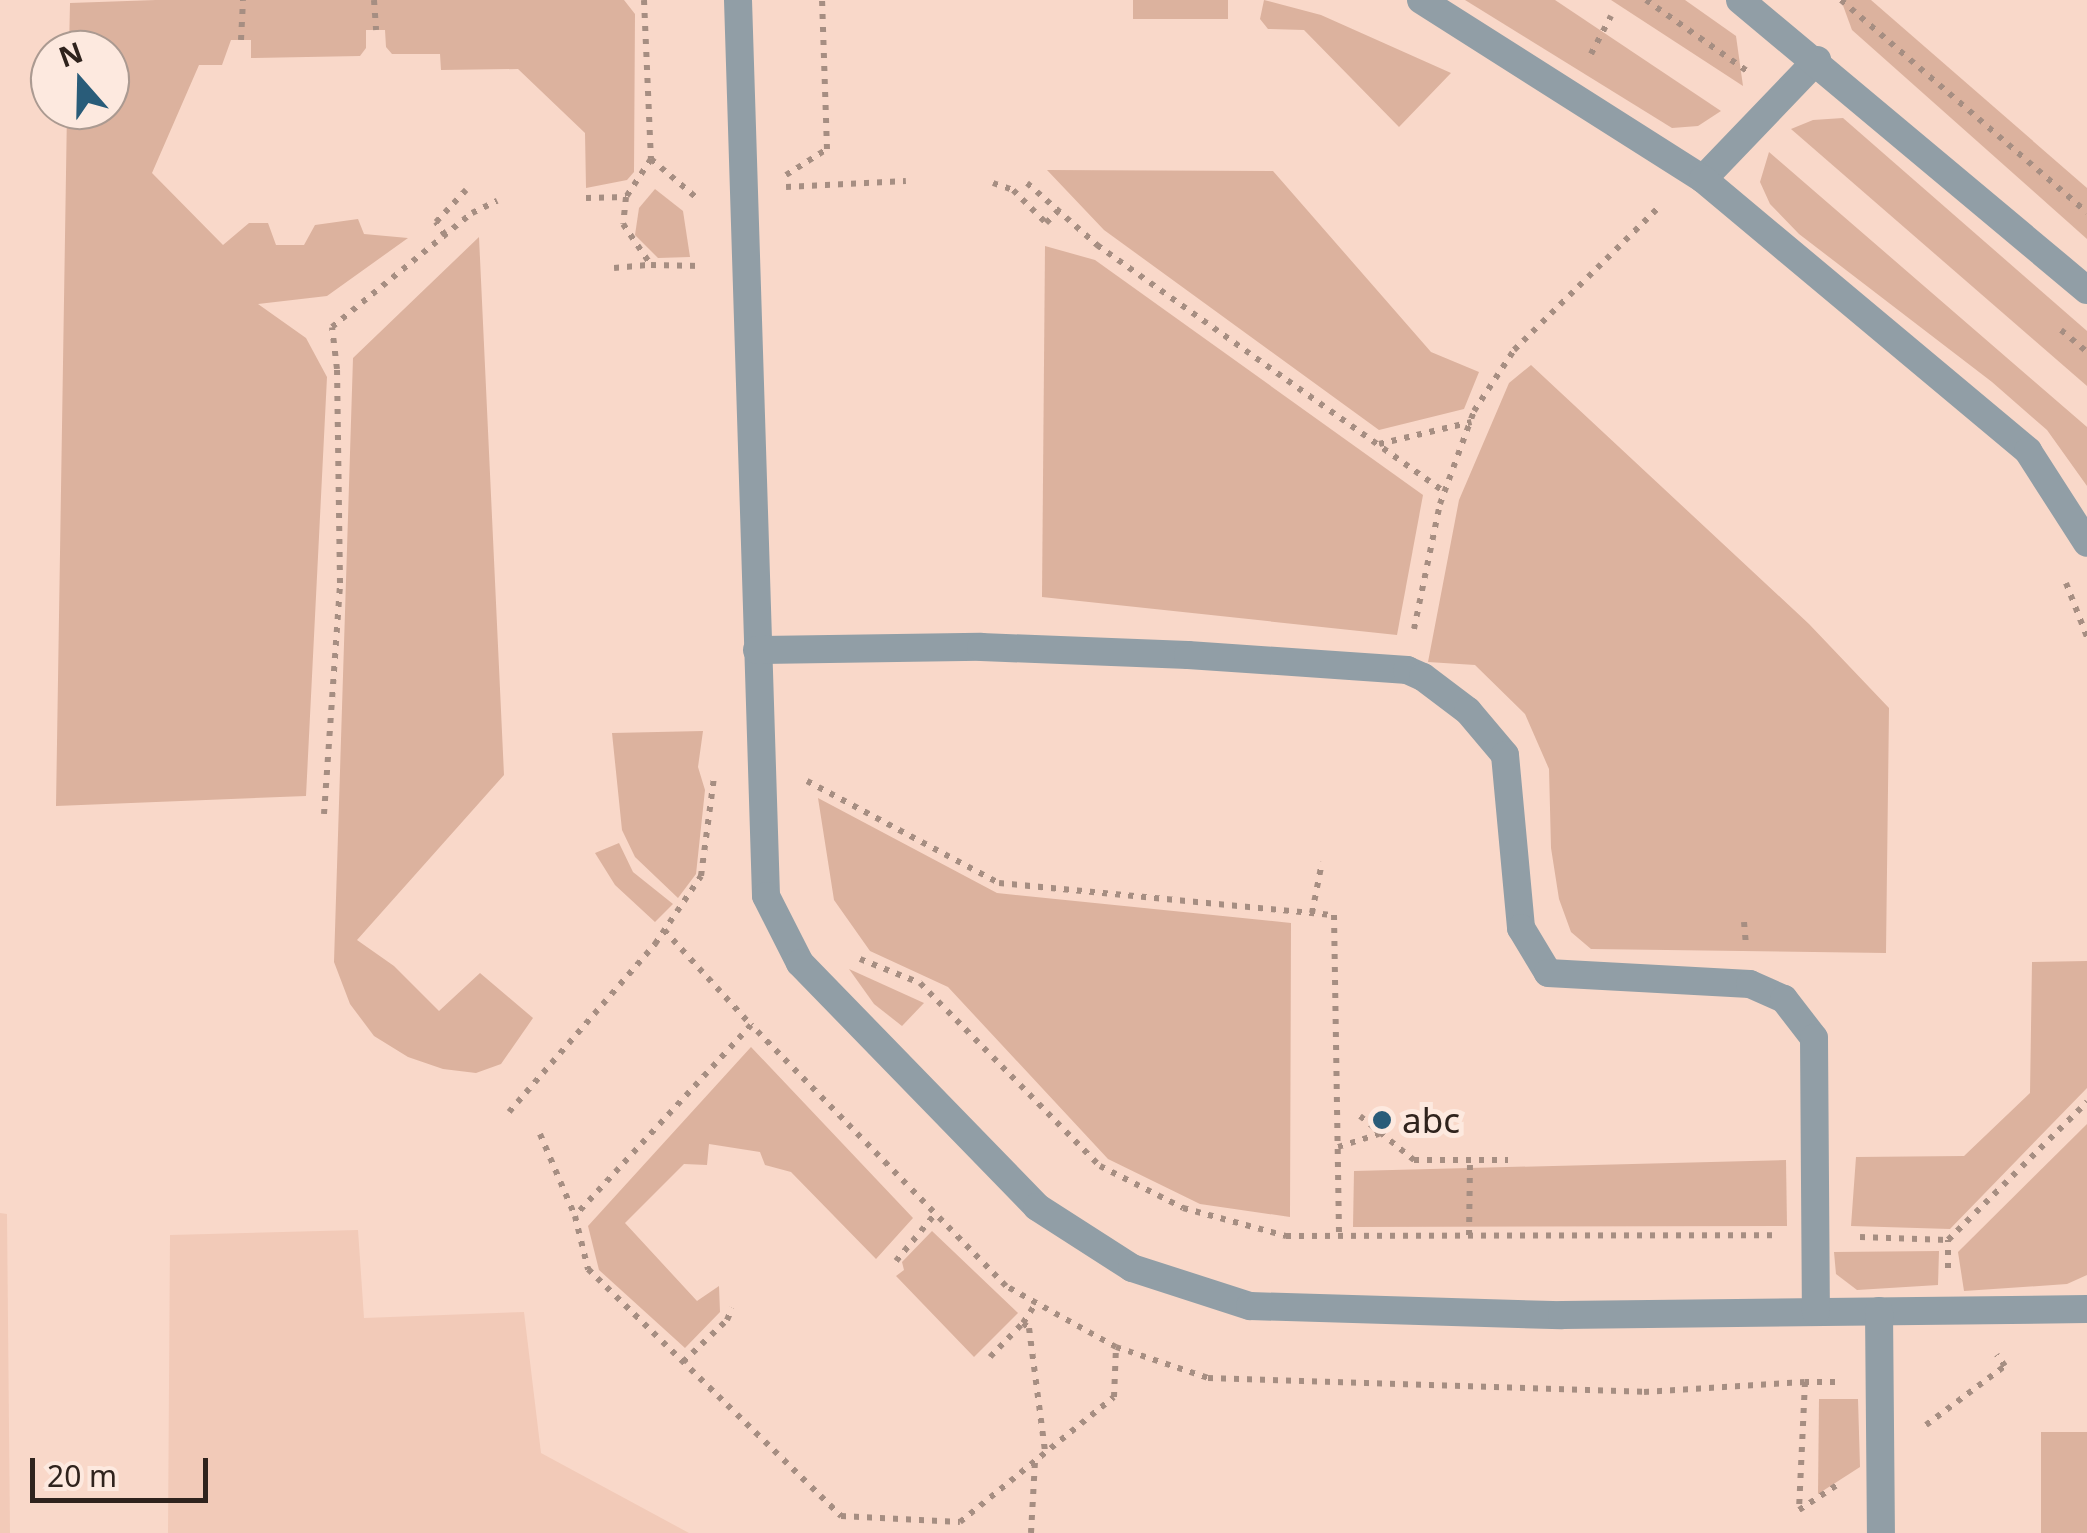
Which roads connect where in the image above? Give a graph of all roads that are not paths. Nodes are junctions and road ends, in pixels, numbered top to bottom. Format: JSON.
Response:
{"nodes":[{"id":1,"x":738,"y":0,"type":"edge"},
{"id":2,"x":1421,"y":0,"type":"edge"},
{"id":3,"x":1757,"y":4,"type":"edge"},
{"id":4,"x":1816,"y":60,"type":"junction"},
{"id":5,"x":1703,"y":179,"type":"junction"},
{"id":6,"x":2087,"y":290,"type":"edge"},
{"id":7,"x":2087,"y":543,"type":"edge"},
{"id":8,"x":757,"y":650,"type":"junction"},
{"id":9,"x":2087,"y":1309,"type":"edge"},
{"id":10,"x":1879,"y":1311,"type":"junction"},
{"id":11,"x":1816,"y":1312,"type":"junction"},
{"id":12,"x":1881,"y":1533,"type":"edge"}],
"edges":[{"from":1,"to":8,"type":"street"},
{"from":2,"to":5,"type":"street"},
{"from":3,"to":4,"type":"street"},
{"from":4,"to":5,"type":"street"},
{"from":4,"to":6,"type":"street"},
{"from":5,"to":7,"type":"street"},
{"from":8,"to":11,"type":"street"},
{"from":8,"to":11,"type":"street"},
{"from":9,"to":10,"type":"street"},
{"from":10,"to":11,"type":"street"},
{"from":10,"to":12,"type":"street"}]}
